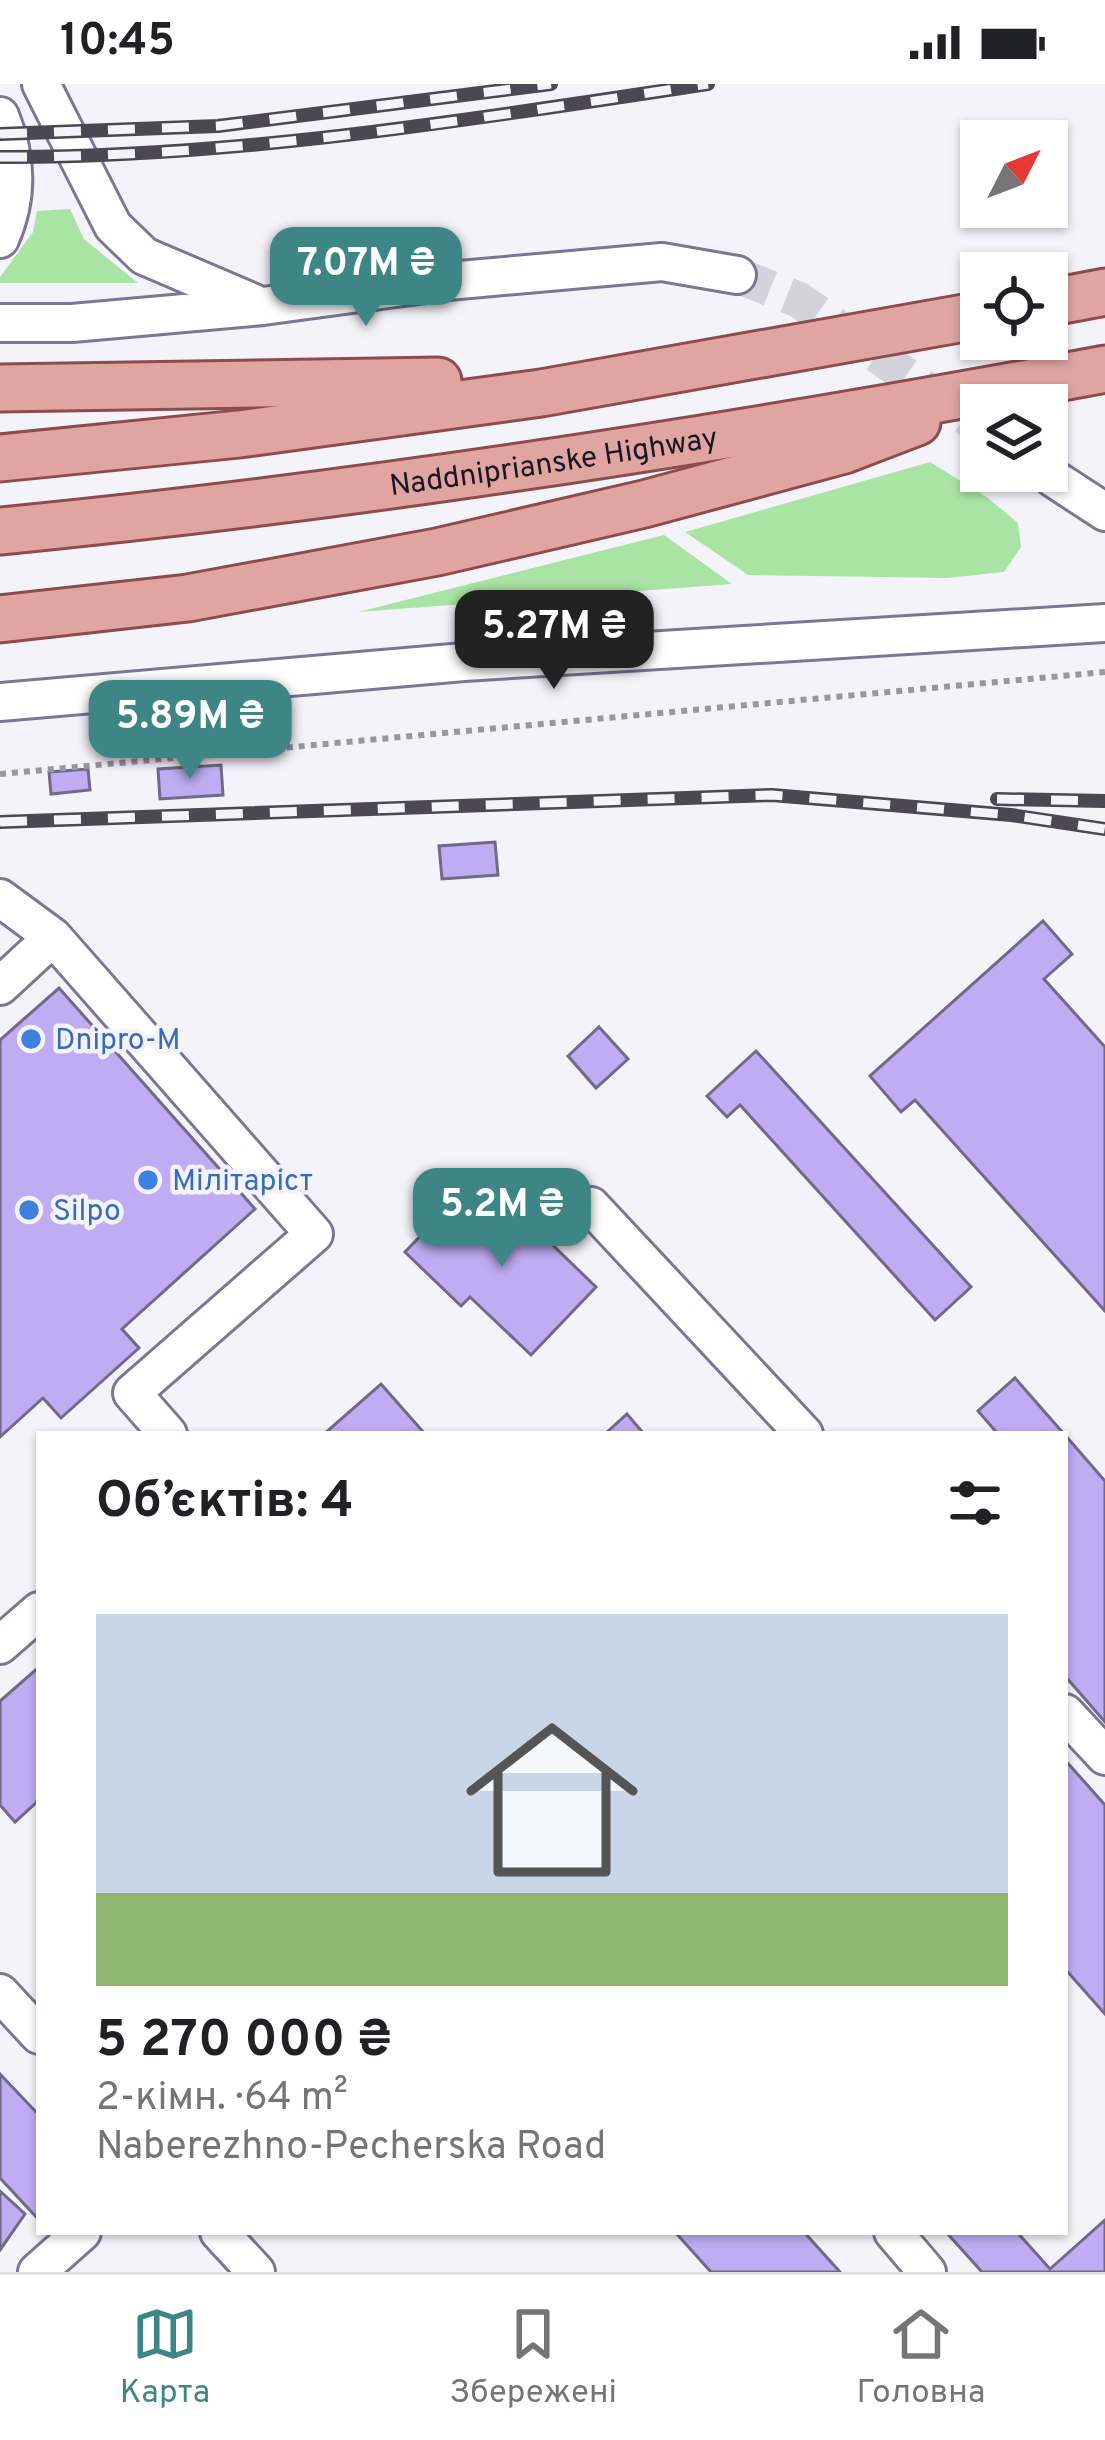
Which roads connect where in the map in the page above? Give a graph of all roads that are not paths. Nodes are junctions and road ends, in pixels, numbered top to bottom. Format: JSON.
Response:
{"nodes":[{"id":1,"x":41,"y":84,"type":"edge"},
{"id":2,"x":0,"y":116,"type":"edge"},
{"id":3,"x":0,"y":239,"type":"edge"},
{"id":4,"x":737,"y":274,"type":"tunnel mouth"},
{"id":5,"x":1105,"y":292,"type":"edge"},
{"id":6,"x":1068,"y":299,"type":"edge"},
{"id":7,"x":263,"y":306,"type":"junction"},
{"id":8,"x":960,"y":319,"type":"edge"},
{"id":9,"x":0,"y":323,"type":"edge"},
{"id":10,"x":758,"y":354,"type":"junction"},
{"id":11,"x":1105,"y":369,"type":"edge"},
{"id":12,"x":1025,"y":384,"type":"edge"},
{"id":13,"x":0,"y":388,"type":"edge"},
{"id":14,"x":960,"y":395,"type":"edge"},
{"id":15,"x":960,"y":405,"type":"edge"},
{"id":16,"x":0,"y":458,"type":"edge"},
{"id":17,"x":1068,"y":488,"type":"edge"},
{"id":18,"x":1105,"y":512,"type":"edge"},
{"id":19,"x":0,"y":531,"type":"edge"},
{"id":20,"x":0,"y":619,"type":"edge"},
{"id":21,"x":1105,"y":623,"type":"edge"},
{"id":22,"x":0,"y":702,"type":"edge"},
{"id":23,"x":0,"y":898,"type":"edge"},
{"id":24,"x":53,"y":937,"type":"junction"},
{"id":25,"x":0,"y":986,"type":"edge"},
{"id":26,"x":591,"y":1206,"type":"dead end"},
{"id":27,"x":165,"y":1431,"type":"edge"},
{"id":28,"x":801,"y":1431,"type":"edge"},
{"id":29,"x":36,"y":1614,"type":"edge"},
{"id":30,"x":0,"y":1645,"type":"edge"},
{"id":31,"x":1068,"y":1716,"type":"edge"},
{"id":32,"x":1105,"y":1756,"type":"edge"},
{"id":33,"x":0,"y":1993,"type":"edge"},
{"id":34,"x":36,"y":2033,"type":"edge"},
{"id":35,"x":79,"y":2235,"type":"edge"},
{"id":36,"x":222,"y":2235,"type":"edge"},
{"id":37,"x":896,"y":2235,"type":"edge"},
{"id":38,"x":37,"y":2272,"type":"edge"},
{"id":39,"x":256,"y":2272,"type":"edge"},
{"id":40,"x":927,"y":2272,"type":"edge"}],
"edges":[{"from":1,"to":7,"type":"street"},
{"from":2,"to":3,"type":"street"},
{"from":4,"to":7,"type":"street"},
{"from":5,"to":6,"type":"main road"},
{"from":7,"to":9,"type":"street"},
{"from":8,"to":10,"type":"main road"},
{"from":10,"to":13,"type":"main road"},
{"from":10,"to":16,"type":"main road"},
{"from":11,"to":12,"type":"main road","name":"Naddniprianske Highway"},
{"from":14,"to":19,"type":"main road","name":"Naddniprianske Highway"},
{"from":15,"to":20,"type":"main road"},
{"from":17,"to":18,"type":"street"},
{"from":21,"to":22,"type":"street"},
{"from":23,"to":24,"type":"street"},
{"from":24,"to":25,"type":"street"},
{"from":24,"to":27,"type":"street"},
{"from":26,"to":28,"type":"street"},
{"from":29,"to":30,"type":"street"},
{"from":31,"to":32,"type":"street"},
{"from":33,"to":34,"type":"street"},
{"from":35,"to":38,"type":"street"},
{"from":36,"to":39,"type":"street"},
{"from":37,"to":40,"type":"street"}]}
